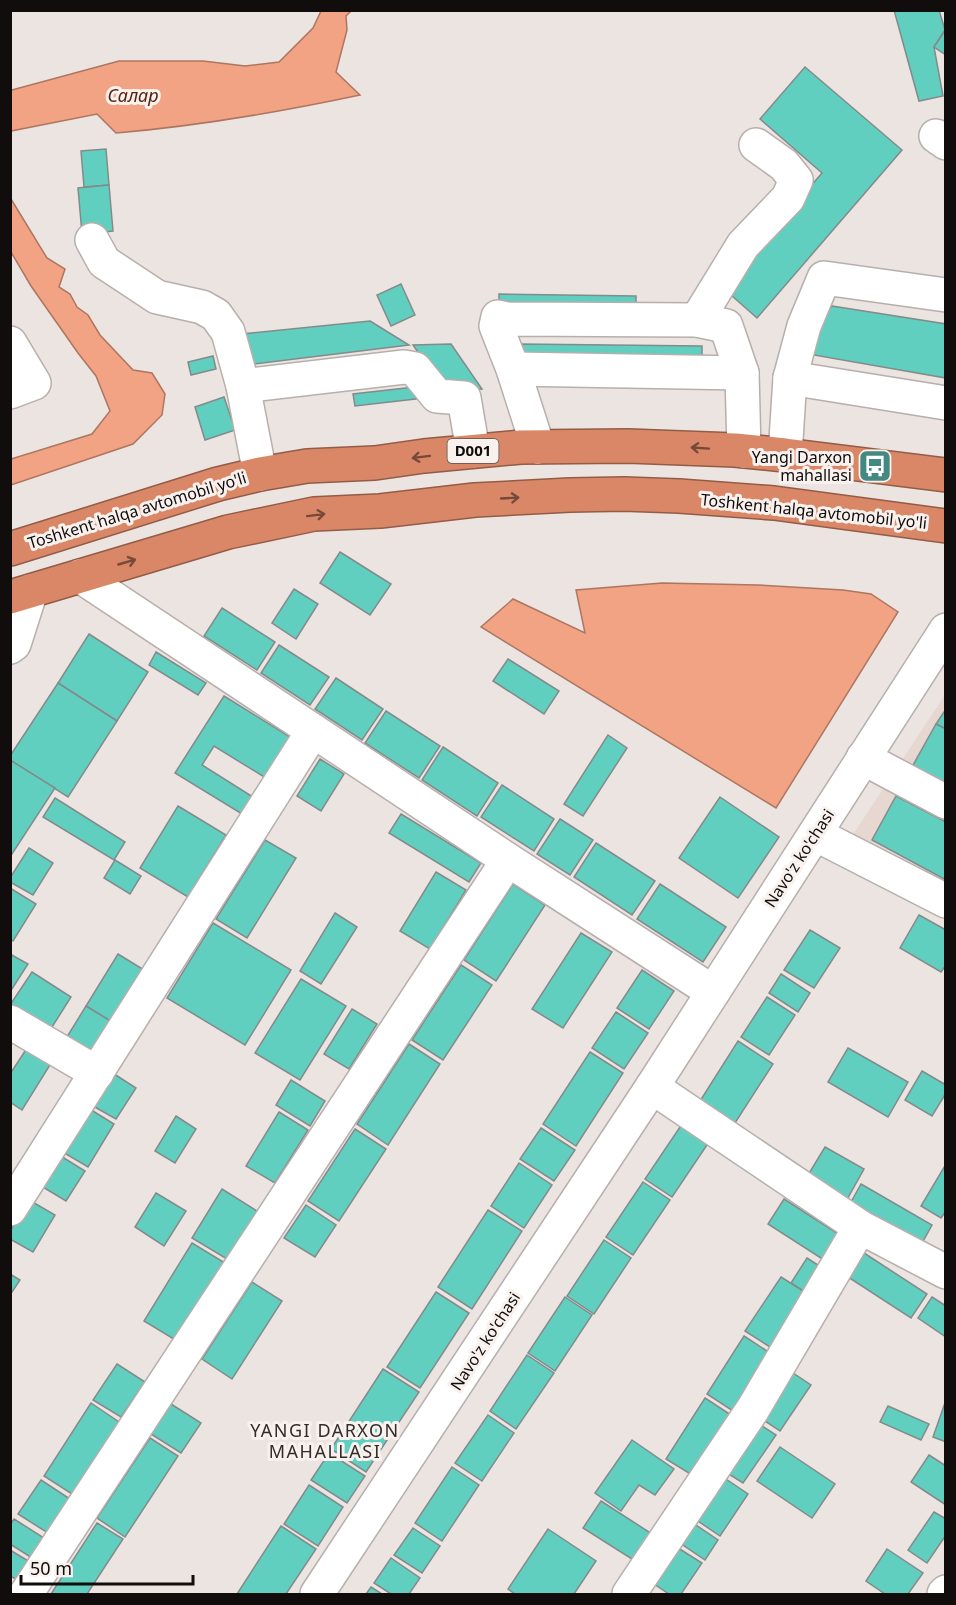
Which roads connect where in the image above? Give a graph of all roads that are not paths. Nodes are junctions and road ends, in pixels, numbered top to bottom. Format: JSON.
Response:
{"nodes":[{"id":1,"x":756,"y":145,"type":"dead end"},
{"id":2,"x":92,"y":240,"type":"dead end"},
{"id":3,"x":945,"y":295,"type":"edge"},
{"id":4,"x":697,"y":320,"type":"junction"},
{"id":5,"x":10,"y":343,"type":"edge"},
{"id":6,"x":513,"y":369,"type":"junction"},
{"id":7,"x":742,"y":373,"type":"junction"},
{"id":8,"x":790,"y":378,"type":"junction"},
{"id":9,"x":243,"y":386,"type":"junction"},
{"id":10,"x":10,"y":392,"type":"edge"},
{"id":11,"x":945,"y":403,"type":"edge"},
{"id":12,"x":538,"y":447,"type":"junction"},
{"id":13,"x":744,"y":451,"type":"junction"},
{"id":14,"x":472,"y":452,"type":"junction"},
{"id":15,"x":785,"y":454,"type":"junction"},
{"id":16,"x":260,"y":474,"type":"junction"},
{"id":17,"x":945,"y":476,"type":"edge"},
{"id":18,"x":218,"y":484,"type":"junction"},
{"id":19,"x":945,"y":526,"type":"edge"},
{"id":20,"x":228,"y":532,"type":"junction"},
{"id":21,"x":10,"y":549,"type":"edge"},
{"id":22,"x":80,"y":576,"type":"junction"},
{"id":23,"x":21,"y":594,"type":"edge"},
{"id":24,"x":945,"y":630,"type":"edge"},
{"id":25,"x":10,"y":647,"type":"edge"},
{"id":26,"x":313,"y":731,"type":"junction"},
{"id":27,"x":863,"y":758,"type":"junction"},
{"id":28,"x":945,"y":802,"type":"edge"},
{"id":29,"x":815,"y":834,"type":"junction"},
{"id":30,"x":508,"y":860,"type":"junction"},
{"id":31,"x":945,"y":901,"type":"edge"},
{"id":32,"x":713,"y":992,"type":"junction"},
{"id":33,"x":10,"y":1022,"type":"edge"},
{"id":34,"x":97,"y":1073,"type":"junction"},
{"id":35,"x":652,"y":1087,"type":"junction"},
{"id":36,"x":10,"y":1209,"type":"edge"},
{"id":37,"x":860,"y":1227,"type":"junction"},
{"id":38,"x":945,"y":1272,"type":"edge"},
{"id":39,"x":26,"y":1594,"type":"edge"},
{"id":40,"x":317,"y":1594,"type":"edge"},
{"id":41,"x":629,"y":1594,"type":"edge"}],
"edges":[{"from":1,"to":4,"type":"street"},
{"from":2,"to":9,"type":"street"},
{"from":3,"to":8,"type":"street"},
{"from":4,"to":6,"type":"street"},
{"from":4,"to":7,"type":"street"},
{"from":5,"to":10,"type":"street"},
{"from":6,"to":7,"type":"street"},
{"from":6,"to":12,"type":"street"},
{"from":7,"to":13,"type":"street"},
{"from":8,"to":11,"type":"street"},
{"from":8,"to":15,"type":"street"},
{"from":9,"to":14,"type":"street"},
{"from":9,"to":16,"type":"street"},
{"from":13,"to":12,"type":"highway","name":"Toshkent halqa avtomobil yo'li","number":"D001","one_way":true},
{"from":12,"to":14,"type":"highway","name":"Toshkent halqa avtomobil yo'li","number":"D001"},
{"from":13,"to":15,"type":"highway","name":"Toshkent halqa avtomobil yo'li","number":"D001"},
{"from":14,"to":16,"type":"highway","name":"Toshkent halqa avtomobil yo'li","number":"D001","one_way":true},
{"from":15,"to":17,"type":"highway","name":"Toshkent halqa avtomobil yo'li","number":"D001"},
{"from":16,"to":18,"type":"highway","name":"Toshkent halqa avtomobil yo'li","number":"D001"},
{"from":18,"to":20,"type":"highway"},
{"from":18,"to":21,"type":"highway","name":"Toshkent halqa avtomobil yo'li","number":"D001"},
{"from":20,"to":19,"type":"highway","name":"Toshkent halqa avtomobil yo'li","one_way":true},
{"from":22,"to":20,"type":"highway","name":"Toshkent halqa avtomobil yo'li","one_way":true},
{"from":22,"to":23,"type":"highway","name":"Toshkent halqa avtomobil yo'li"},
{"from":22,"to":26,"type":"street"},
{"from":23,"to":25,"type":"street"},
{"from":24,"to":27,"type":"street","name":"Navo'z ko'chasi"},
{"from":26,"to":30,"type":"street"},
{"from":26,"to":34,"type":"street"},
{"from":27,"to":28,"type":"street"},
{"from":27,"to":29,"type":"street","name":"Navo'z ko'chasi"},
{"from":29,"to":31,"type":"street"},
{"from":29,"to":32,"type":"street","name":"Navo'z ko'chasi"},
{"from":30,"to":32,"type":"street"},
{"from":30,"to":39,"type":"street"},
{"from":32,"to":35,"type":"street","name":"Navo'z ko'chasi"},
{"from":33,"to":34,"type":"street"},
{"from":34,"to":36,"type":"street"},
{"from":35,"to":37,"type":"street"},
{"from":35,"to":40,"type":"street","name":"Navo'z ko'chasi"},
{"from":37,"to":38,"type":"street"},
{"from":37,"to":41,"type":"street"}]}
